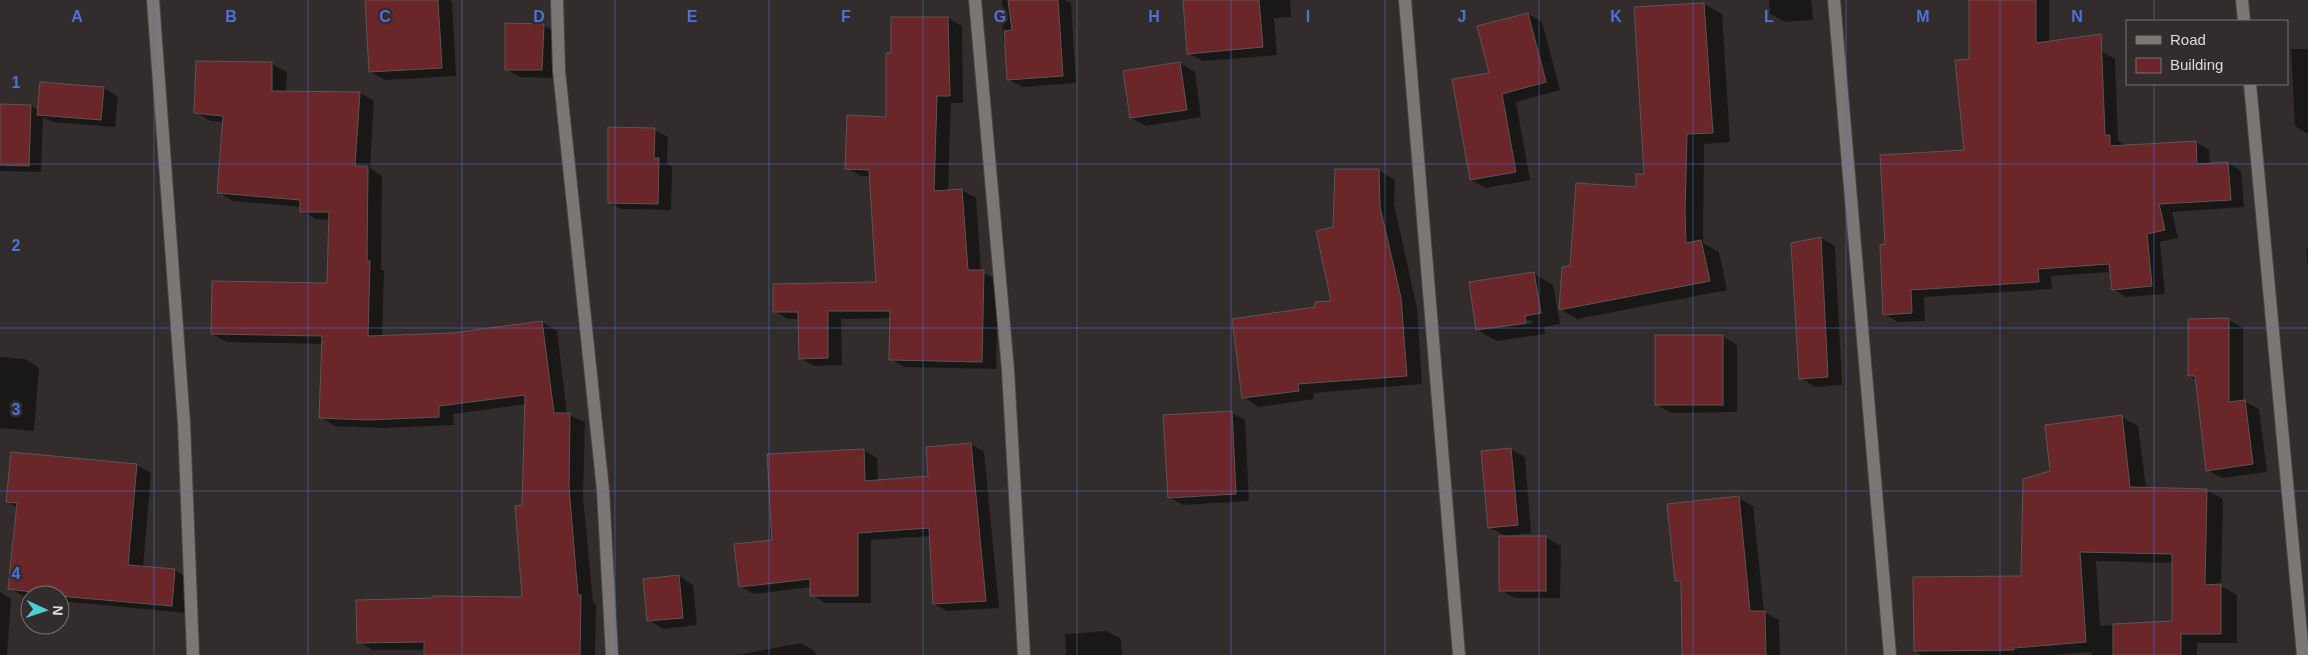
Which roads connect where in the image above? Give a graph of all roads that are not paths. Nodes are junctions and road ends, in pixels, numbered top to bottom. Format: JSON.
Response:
{"nodes":[{"id":1,"x":153,"y":0,"type":"edge"},
{"id":2,"x":557,"y":0,"type":"edge"},
{"id":3,"x":975,"y":0,"type":"edge"},
{"id":4,"x":1405,"y":0,"type":"edge"},
{"id":5,"x":1834,"y":0,"type":"edge"},
{"id":6,"x":2242,"y":0,"type":"edge"},
{"id":7,"x":2244,"y":20,"type":"edge"},
{"id":8,"x":2250,"y":85,"type":"edge"},
{"id":9,"x":193,"y":655,"type":"edge"},
{"id":10,"x":612,"y":655,"type":"edge"},
{"id":11,"x":1024,"y":655,"type":"edge"},
{"id":12,"x":1459,"y":655,"type":"edge"},
{"id":13,"x":1890,"y":655,"type":"edge"},
{"id":14,"x":2303,"y":655,"type":"edge"}],
"edges":[{"from":1,"to":9,"type":"street"},
{"from":2,"to":10,"type":"street"},
{"from":3,"to":11,"type":"street"},
{"from":4,"to":12,"type":"street"},
{"from":5,"to":13,"type":"street"},
{"from":6,"to":7,"type":"street"},
{"from":8,"to":14,"type":"street"}]}
